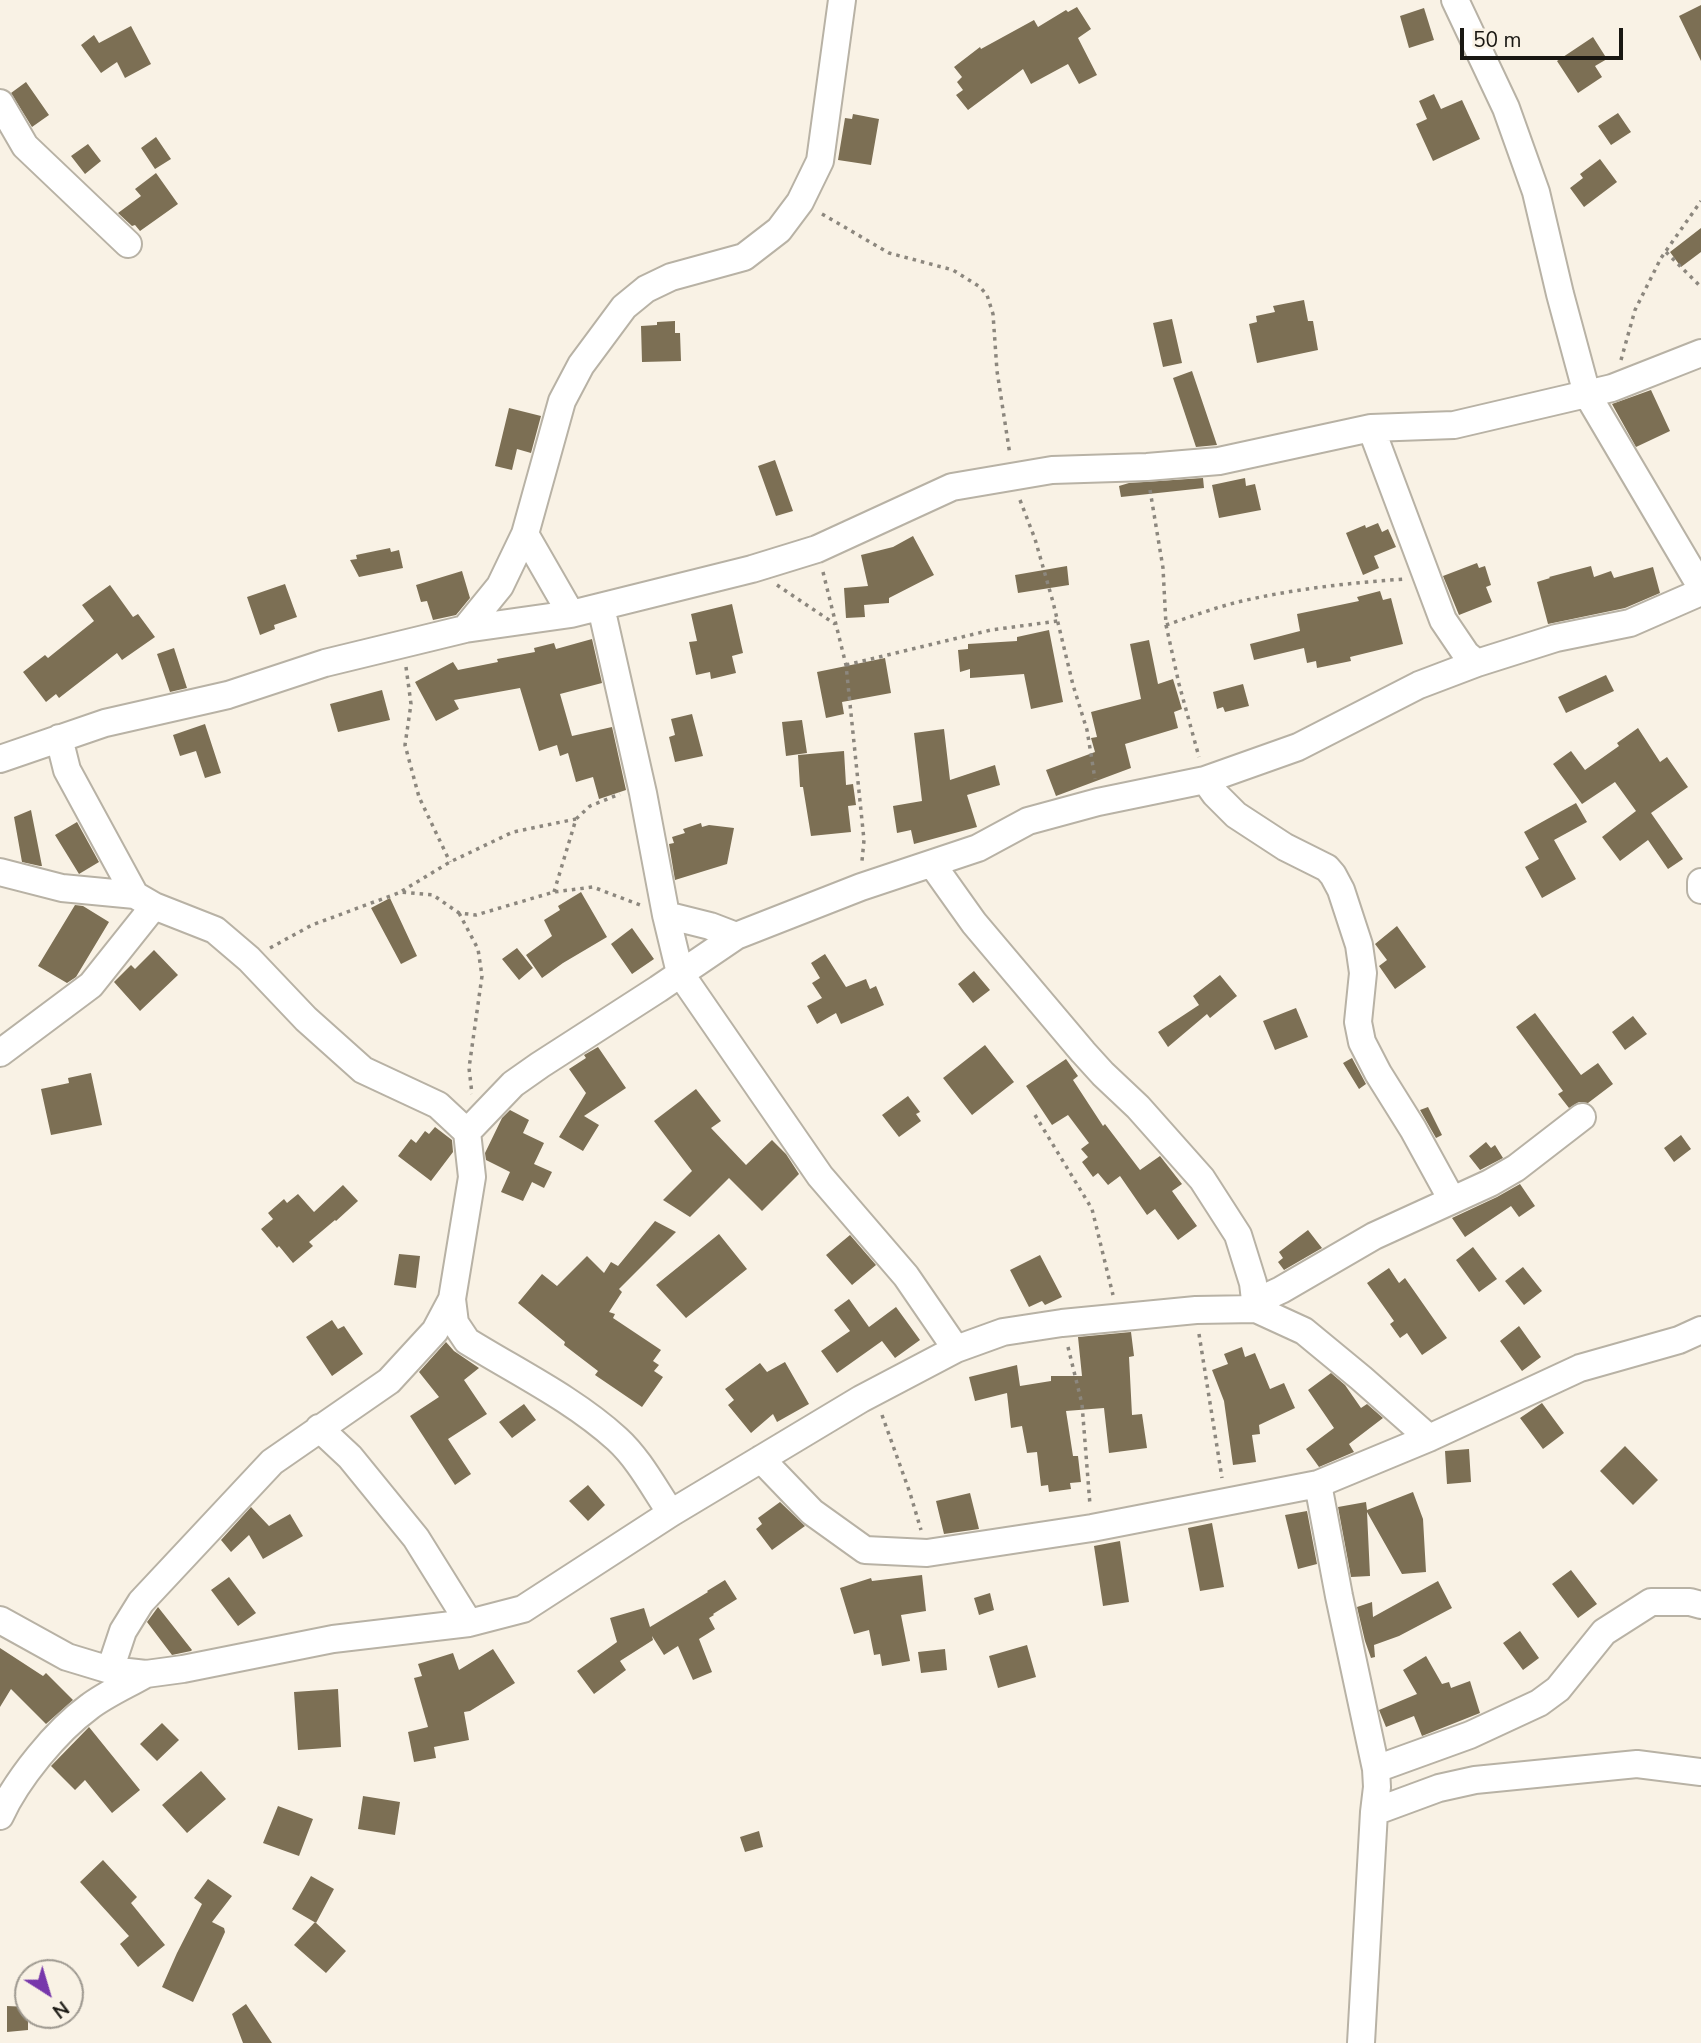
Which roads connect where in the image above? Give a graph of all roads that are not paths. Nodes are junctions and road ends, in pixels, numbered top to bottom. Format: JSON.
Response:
{"nodes":[{"id":1,"x":842,"y":0,"type":"edge"},
{"id":2,"x":1455,"y":0,"type":"edge"},
{"id":3,"x":0,"y":103,"type":"edge"},
{"id":4,"x":128,"y":244,"type":"dead end"},
{"id":5,"x":1701,"y":354,"type":"edge"},
{"id":6,"x":1600,"y":391,"type":"junction"},
{"id":7,"x":1371,"y":428,"type":"junction"},
{"id":8,"x":525,"y":534,"type":"junction"},
{"id":9,"x":1701,"y":587,"type":"edge"},
{"id":10,"x":1701,"y":592,"type":"edge"},
{"id":11,"x":601,"y":607,"type":"junction"},
{"id":12,"x":571,"y":614,"type":"junction"},
{"id":13,"x":465,"y":629,"type":"junction"},
{"id":14,"x":1477,"y":663,"type":"junction"},
{"id":15,"x":59,"y":738,"type":"junction"},
{"id":16,"x":0,"y":759,"type":"edge"},
{"id":17,"x":1205,"y":780,"type":"junction"},
{"id":18,"x":932,"y":864,"type":"junction"},
{"id":19,"x":0,"y":872,"type":"edge"},
{"id":20,"x":1701,"y":882,"type":"edge"},
{"id":21,"x":1701,"y":890,"type":"edge"},
{"id":22,"x":145,"y":901,"type":"junction"},
{"id":23,"x":666,"y":915,"type":"junction"},
{"id":24,"x":736,"y":936,"type":"junction"},
{"id":25,"x":680,"y":973,"type":"junction"},
{"id":26,"x":0,"y":1053,"type":"edge"},
{"id":27,"x":1582,"y":1117,"type":"dead end"},
{"id":28,"x":471,"y":1128,"type":"junction"},
{"id":29,"x":1452,"y":1200,"type":"junction"},
{"id":30,"x":452,"y":1299,"type":"junction"},
{"id":31,"x":1256,"y":1305,"type":"junction"},
{"id":32,"x":1701,"y":1330,"type":"edge"},
{"id":33,"x":956,"y":1349,"type":"junction"},
{"id":34,"x":320,"y":1428,"type":"junction"},
{"id":35,"x":1429,"y":1438,"type":"junction"},
{"id":36,"x":761,"y":1459,"type":"junction"},
{"id":37,"x":1318,"y":1484,"type":"junction"},
{"id":38,"x":671,"y":1513,"type":"junction"},
{"id":39,"x":1701,"y":1605,"type":"edge"},
{"id":40,"x":0,"y":1620,"type":"edge"},
{"id":41,"x":469,"y":1623,"type":"junction"},
{"id":42,"x":110,"y":1670,"type":"junction"},
{"id":43,"x":146,"y":1674,"type":"junction"},
{"id":44,"x":1376,"y":1769,"type":"junction"},
{"id":45,"x":1701,"y":1772,"type":"edge"},
{"id":46,"x":1374,"y":1812,"type":"junction"},
{"id":47,"x":0,"y":1816,"type":"edge"},
{"id":48,"x":1362,"y":2043,"type":"edge"}],
"edges":[{"from":1,"to":8,"type":"street"},
{"from":2,"to":6,"type":"street"},
{"from":3,"to":4,"type":"street"},
{"from":5,"to":6,"type":"street"},
{"from":6,"to":7,"type":"street"},
{"from":6,"to":9,"type":"street"},
{"from":7,"to":11,"type":"street"},
{"from":7,"to":14,"type":"street"},
{"from":8,"to":12,"type":"street"},
{"from":8,"to":13,"type":"street"},
{"from":10,"to":14,"type":"street"},
{"from":11,"to":12,"type":"street"},
{"from":11,"to":23,"type":"street"},
{"from":12,"to":13,"type":"street"},
{"from":13,"to":15,"type":"street"},
{"from":14,"to":17,"type":"street"},
{"from":15,"to":16,"type":"street"},
{"from":15,"to":22,"type":"street"},
{"from":17,"to":18,"type":"street"},
{"from":17,"to":29,"type":"street"},
{"from":18,"to":24,"type":"street"},
{"from":18,"to":31,"type":"street"},
{"from":19,"to":22,"type":"street"},
{"from":20,"to":21,"type":"street"},
{"from":22,"to":26,"type":"street"},
{"from":22,"to":28,"type":"street"},
{"from":23,"to":24,"type":"street"},
{"from":23,"to":25,"type":"street"},
{"from":24,"to":25,"type":"street"},
{"from":25,"to":28,"type":"street"},
{"from":25,"to":33,"type":"street"},
{"from":27,"to":29,"type":"street"},
{"from":28,"to":30,"type":"street"},
{"from":29,"to":31,"type":"street"},
{"from":30,"to":34,"type":"street"},
{"from":30,"to":38,"type":"street"},
{"from":31,"to":33,"type":"street"},
{"from":31,"to":35,"type":"street"},
{"from":32,"to":35,"type":"street"},
{"from":33,"to":36,"type":"street"},
{"from":34,"to":41,"type":"street"},
{"from":34,"to":42,"type":"street"},
{"from":35,"to":37,"type":"street"},
{"from":36,"to":37,"type":"street"},
{"from":36,"to":38,"type":"street"},
{"from":37,"to":44,"type":"street"},
{"from":38,"to":41,"type":"street"},
{"from":39,"to":44,"type":"street"},
{"from":40,"to":42,"type":"street"},
{"from":41,"to":43,"type":"street"},
{"from":42,"to":43,"type":"street"},
{"from":43,"to":47,"type":"street"},
{"from":44,"to":46,"type":"street"},
{"from":45,"to":46,"type":"street"},
{"from":46,"to":48,"type":"street"}]}
